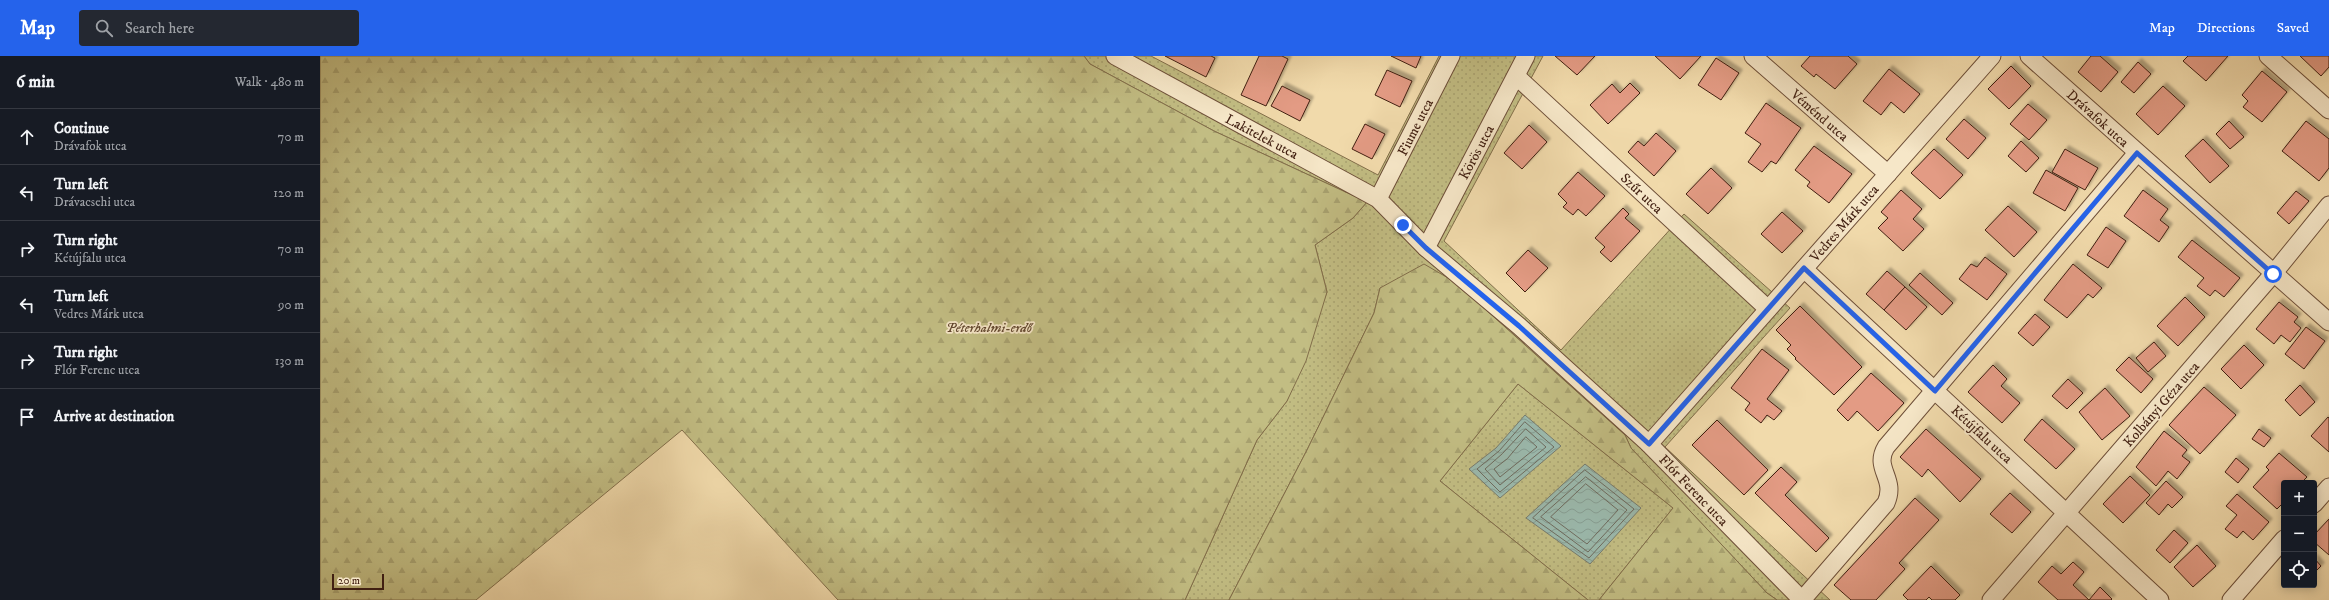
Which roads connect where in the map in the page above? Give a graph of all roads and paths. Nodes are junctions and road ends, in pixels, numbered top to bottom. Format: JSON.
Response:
{"nodes":[{"id":1,"x":1115,"y":56,"type":"edge"},
{"id":2,"x":1451,"y":56,"type":"edge"},
{"id":3,"x":1526,"y":56,"type":"edge"},
{"id":4,"x":1753,"y":56,"type":"edge"},
{"id":5,"x":1992,"y":56,"type":"edge"},
{"id":6,"x":2029,"y":56,"type":"edge"},
{"id":7,"x":2268,"y":56,"type":"edge"},
{"id":8,"x":1516,"y":76,"type":"junction"},
{"id":9,"x":2329,"y":110,"type":"edge"},
{"id":10,"x":2137,"y":153,"type":"junction"},
{"id":11,"x":1888,"y":174,"type":"junction"},
{"id":12,"x":1378,"y":199,"type":"junction"},
{"id":13,"x":2329,"y":205,"type":"edge"},
{"id":14,"x":1403,"y":225,"type":"joint"},
{"id":15,"x":1426,"y":248,"type":"junction"},
{"id":16,"x":1804,"y":268,"type":"junction"},
{"id":17,"x":2273,"y":274,"type":"junction"},
{"id":18,"x":1768,"y":309,"type":"junction"},
{"id":19,"x":2329,"y":322,"type":"edge"},
{"id":20,"x":1935,"y":391,"type":"junction"},
{"id":21,"x":1649,"y":444,"type":"junction"},
{"id":22,"x":2329,"y":487,"type":"edge"},
{"id":23,"x":2317,"y":501,"type":"edge"},
{"id":24,"x":2067,"y":513,"type":"junction"},
{"id":25,"x":2281,"y":542,"type":"edge"},
{"id":26,"x":1802,"y":600,"type":"edge"},
{"id":27,"x":1991,"y":600,"type":"edge"},
{"id":28,"x":2160,"y":600,"type":"edge"},
{"id":29,"x":2231,"y":600,"type":"edge"}],
"edges":[{"from":1,"to":12,"type":"street","name":"Lakitelek utca"},
{"from":2,"to":12,"type":"street","name":"Fiume utca"},
{"from":3,"to":8,"type":"street","name":"Körös utca"},
{"from":4,"to":11,"type":"street","name":"Véménd utca"},
{"from":5,"to":11,"type":"street","name":"Vedres Márk utca"},
{"from":6,"to":10,"type":"street","name":"Drávafok utca"},
{"from":7,"to":9,"type":"street"},
{"from":8,"to":15,"type":"street","name":"Körös utca"},
{"from":8,"to":18,"type":"street","name":"Szűr utca"},
{"from":10,"to":17,"type":"street","name":"Drávafok utca"},
{"from":10,"to":20,"type":"street"},
{"from":11,"to":16,"type":"street","name":"Vedres Márk utca"},
{"from":12,"to":14,"type":"street","name":"Lakitelek utca"},
{"from":13,"to":17,"type":"street","name":"Kolbányi Géza utca"},
{"from":14,"to":15,"type":"street","name":"Flór Ferenc utca"},
{"from":15,"to":21,"type":"street","name":"Flór Ferenc utca"},
{"from":16,"to":18,"type":"street","name":"Vedres Márk utca"},
{"from":16,"to":20,"type":"street","name":"Kétújfalu utca"},
{"from":17,"to":19,"type":"street","name":"Drávafok utca"},
{"from":17,"to":24,"type":"street","name":"Kolbányi Géza utca"},
{"from":18,"to":21,"type":"street","name":"Vedres Márk utca"},
{"from":20,"to":24,"type":"street","name":"Kétújfalu utca"},
{"from":20,"to":26,"type":"street"},
{"from":21,"to":26,"type":"street","name":"Flór Ferenc utca"},
{"from":22,"to":23,"type":"street"},
{"from":24,"to":27,"type":"street","name":"Kolbányi Géza utca"},
{"from":24,"to":28,"type":"street","name":"Kétújfalu utca"},
{"from":25,"to":29,"type":"street"}]}
